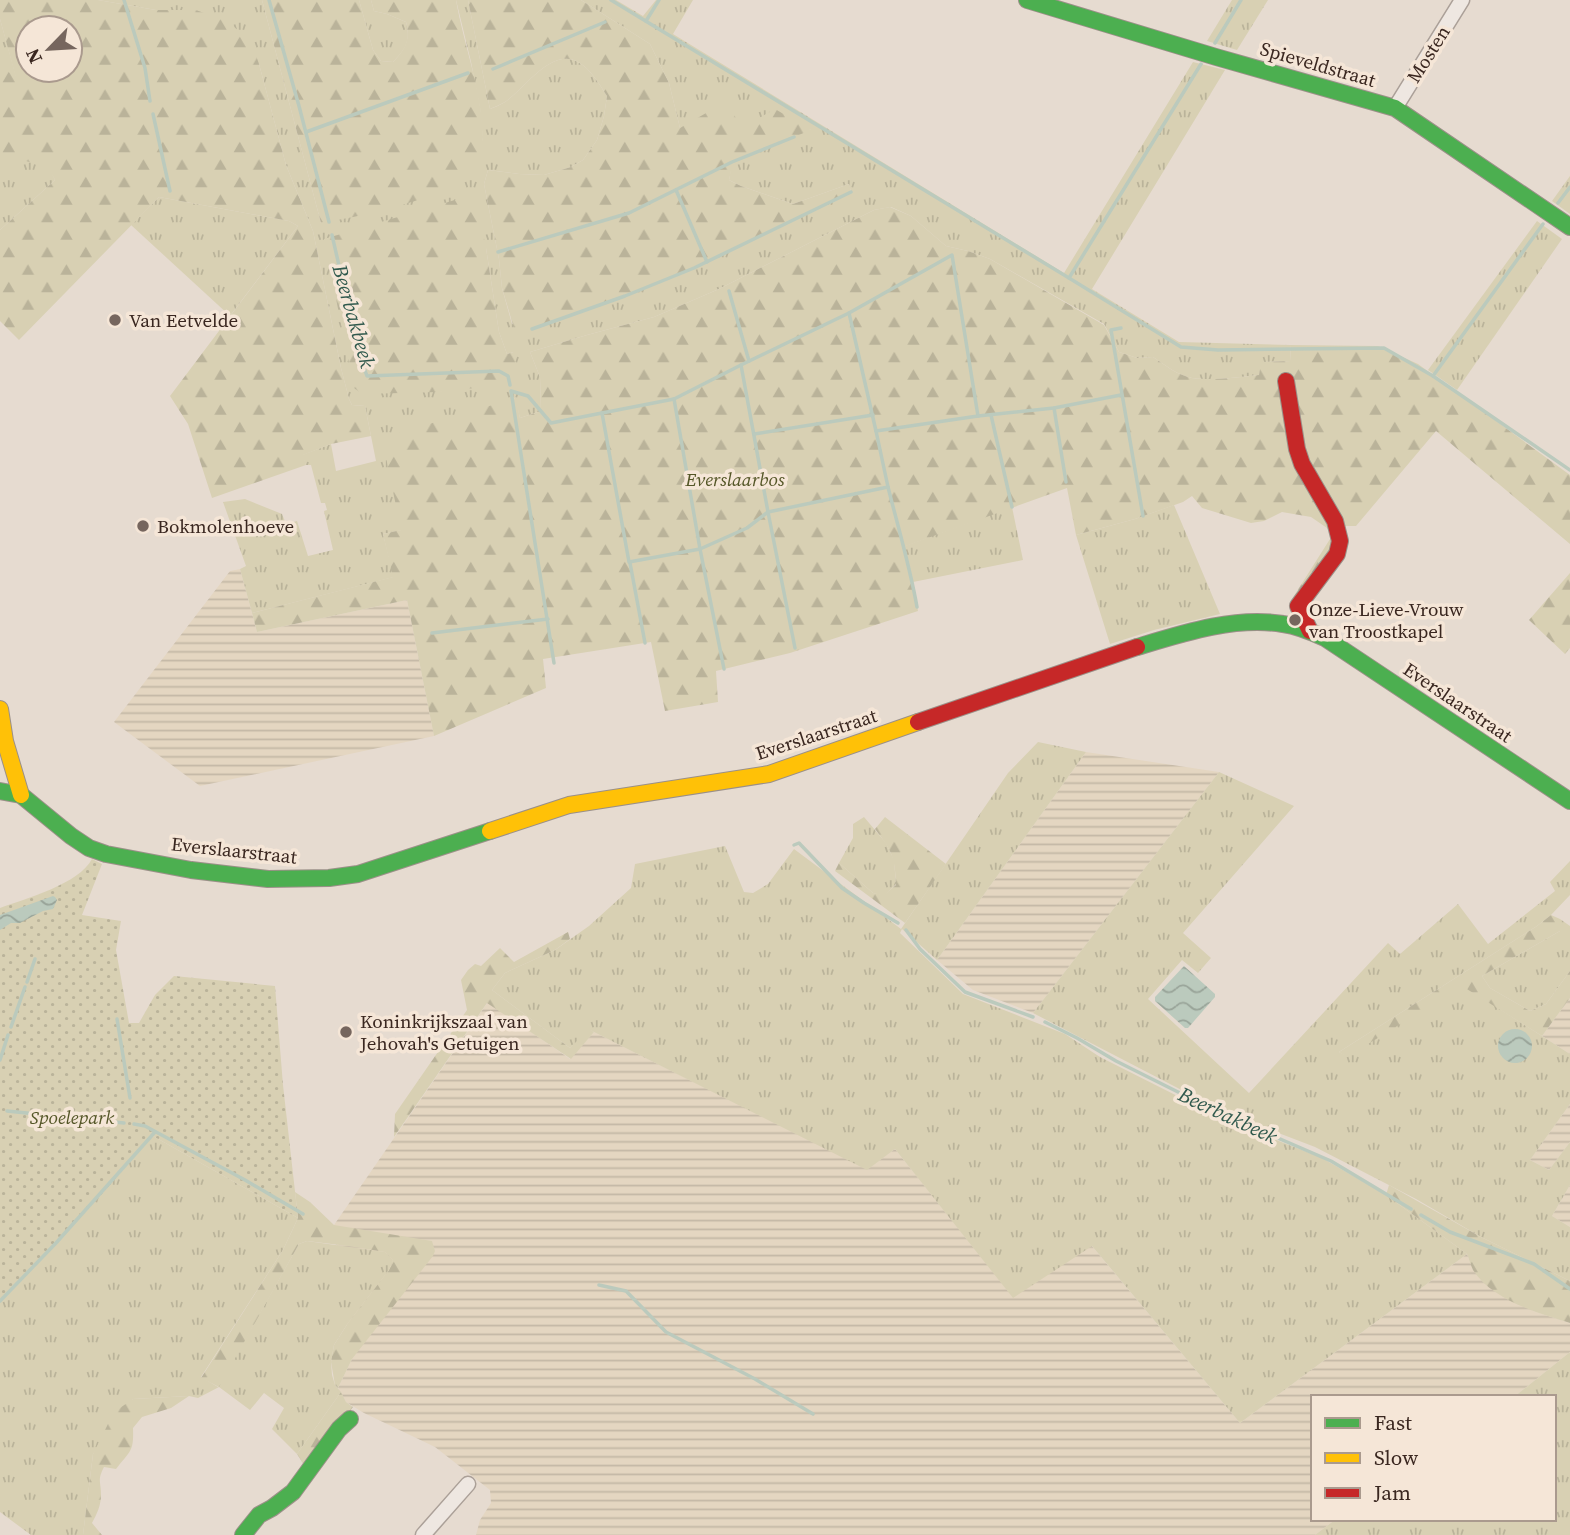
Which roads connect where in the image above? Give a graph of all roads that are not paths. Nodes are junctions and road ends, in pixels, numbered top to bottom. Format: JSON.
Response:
{"nodes":[{"id":1,"x":1027,"y":0,"type":"edge"},
{"id":2,"x":1462,"y":0,"type":"edge"},
{"id":3,"x":1395,"y":108,"type":"junction"},
{"id":4,"x":1570,"y":227,"type":"edge"},
{"id":5,"x":1286,"y":381,"type":"dead end"},
{"id":6,"x":1298,"y":606,"type":"junction"},
{"id":7,"x":1282,"y":623,"type":"junction"},
{"id":8,"x":1310,"y":631,"type":"junction"},
{"id":9,"x":0,"y":709,"type":"edge"},
{"id":10,"x":3,"y":747,"type":"edge"},
{"id":11,"x":0,"y":791,"type":"edge"},
{"id":12,"x":21,"y":794,"type":"junction"},
{"id":13,"x":1570,"y":801,"type":"edge"},
{"id":14,"x":350,"y":1419,"type":"dead end"},
{"id":15,"x":468,"y":1484,"type":"dead end"},
{"id":16,"x":425,"y":1534,"type":"edge"},
{"id":17,"x":243,"y":1535,"type":"edge"}],
"edges":[{"from":1,"to":3,"type":"street","name":"Spieveldstraat"},
{"from":2,"to":3,"type":"street","name":"Mosten"},
{"from":3,"to":4,"type":"street","name":"Spieveldstraat"},
{"from":5,"to":6,"type":"street"},
{"from":6,"to":7,"type":"street"},
{"from":6,"to":8,"type":"street"},
{"from":7,"to":8,"type":"street","name":"Everslaarstraat"},
{"from":7,"to":12,"type":"street","name":"Everslaarstraat"},
{"from":8,"to":13,"type":"street","name":"Everslaarstraat"},
{"from":9,"to":10,"type":"street"},
{"from":10,"to":12,"type":"street"},
{"from":11,"to":12,"type":"street"},
{"from":14,"to":17,"type":"street"},
{"from":15,"to":16,"type":"street"}]}
